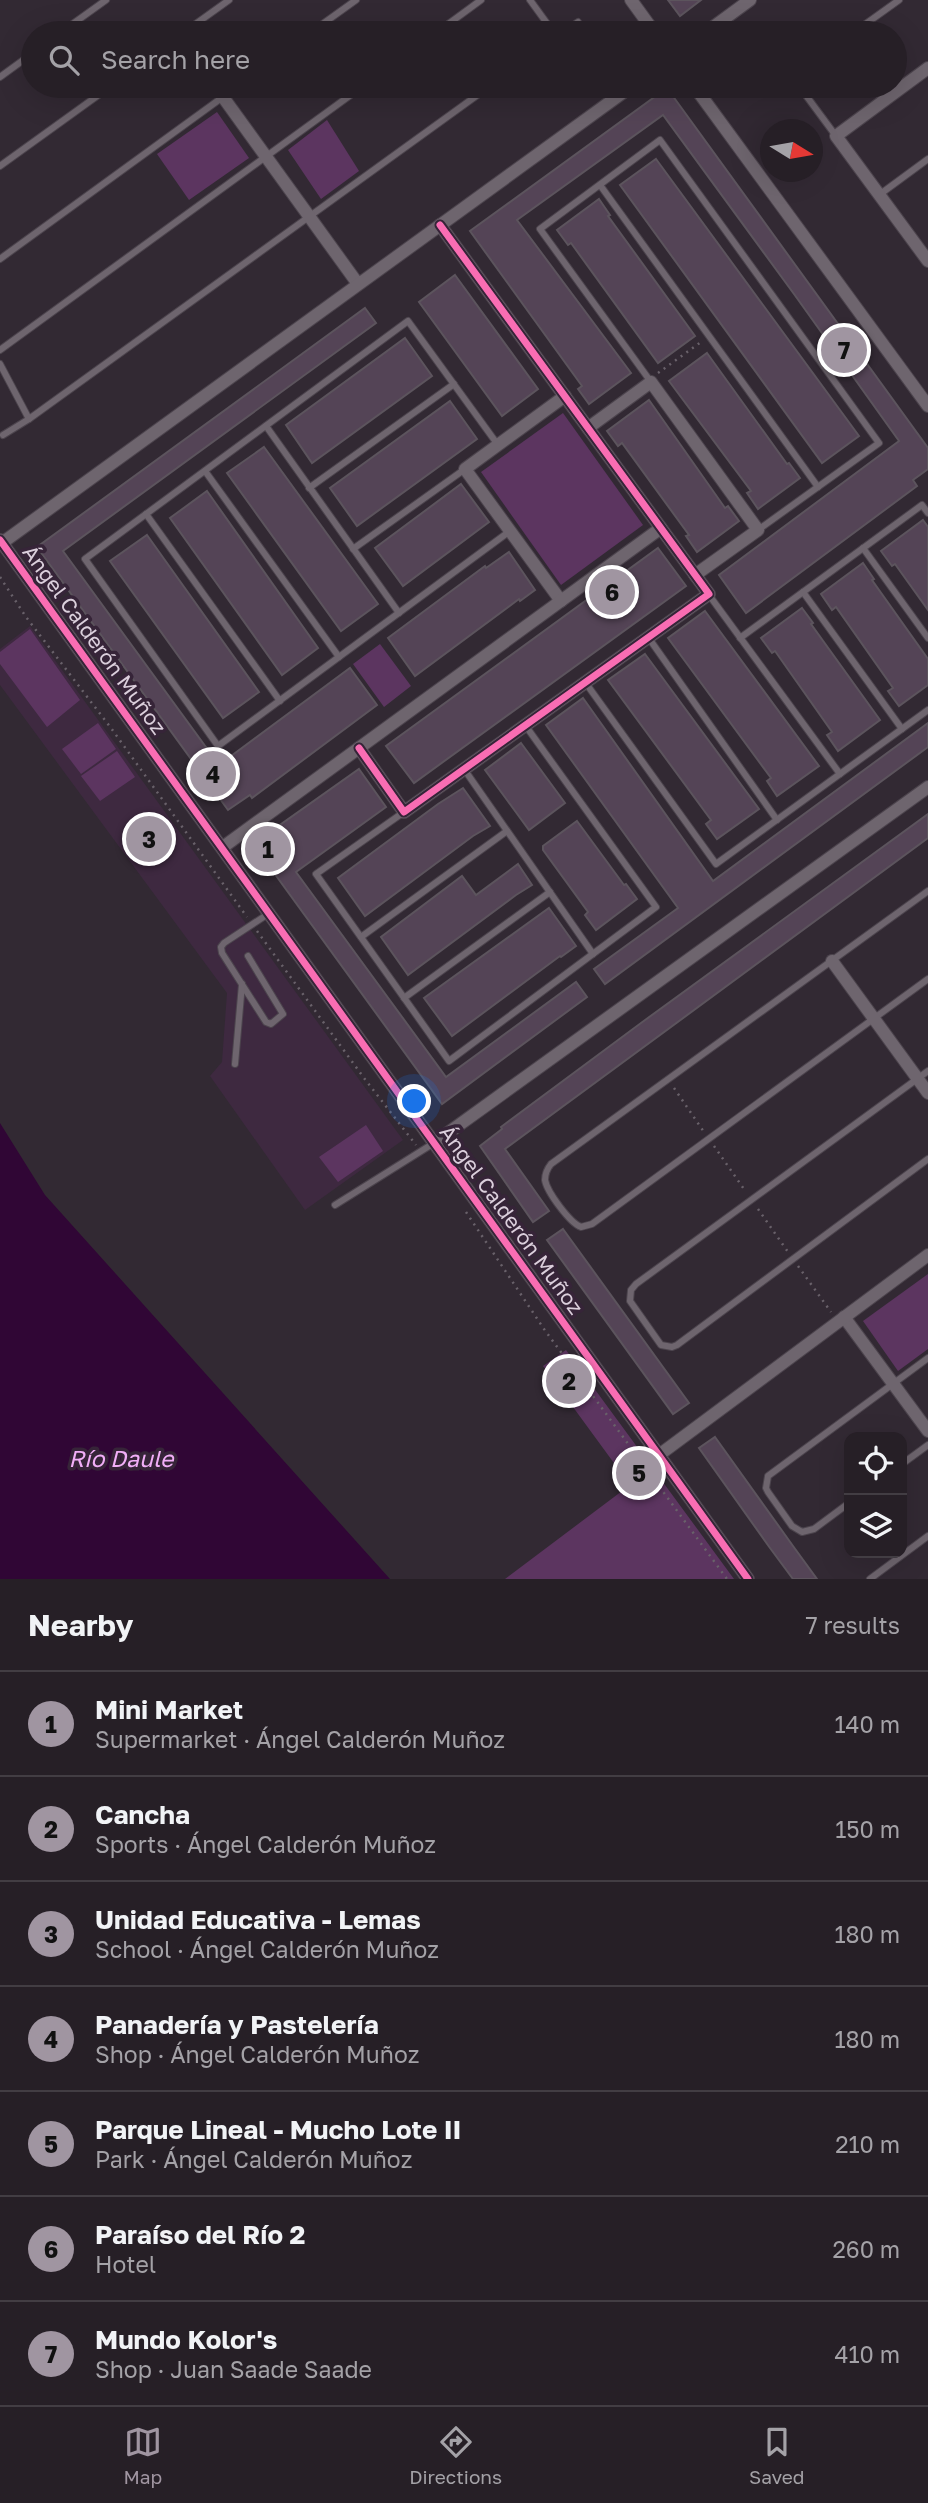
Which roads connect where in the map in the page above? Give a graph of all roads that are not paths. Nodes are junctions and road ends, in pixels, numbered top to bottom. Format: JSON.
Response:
{"nodes":[{"id":1,"x":106,"y":0,"type":"edge"},
{"id":2,"x":229,"y":0,"type":"edge"},
{"id":3,"x":356,"y":0,"type":"edge"},
{"id":4,"x":481,"y":0,"type":"edge"},
{"id":5,"x":530,"y":0,"type":"edge"},
{"id":6,"x":631,"y":0,"type":"edge"},
{"id":7,"x":750,"y":0,"type":"edge"},
{"id":8,"x":899,"y":0,"type":"edge"},
{"id":9,"x":77,"y":21,"type":"edge"},
{"id":10,"x":200,"y":21,"type":"edge"},
{"id":11,"x":327,"y":21,"type":"edge"},
{"id":12,"x":452,"y":21,"type":"edge"},
{"id":13,"x":545,"y":21,"type":"edge"},
{"id":14,"x":646,"y":21,"type":"edge"},
{"id":15,"x":721,"y":21,"type":"edge"},
{"id":16,"x":870,"y":21,"type":"edge"},
{"id":17,"x":21,"y":62,"type":"edge"},
{"id":18,"x":928,"y":68,"type":"edge"},
{"id":19,"x":0,"y":77,"type":"edge"},
{"id":20,"x":907,"y":84,"type":"edge"},
{"id":21,"x":94,"y":98,"type":"edge"},
{"id":22,"x":210,"y":98,"type":"edge"},
{"id":23,"x":224,"y":98,"type":"edge"},
{"id":24,"x":347,"y":98,"type":"edge"},
{"id":25,"x":473,"y":98,"type":"edge"},
{"id":26,"x":615,"y":98,"type":"edge"},
{"id":27,"x":703,"y":98,"type":"edge"},
{"id":28,"x":808,"y":98,"type":"edge"},
{"id":29,"x":887,"y":98,"type":"edge"},
{"id":30,"x":836,"y":136,"type":"junction"},
{"id":31,"x":266,"y":157,"type":"junction"},
{"id":32,"x":928,"y":159,"type":"edge"},
{"id":33,"x":0,"y":166,"type":"edge"},
{"id":34,"x":600,"y":185,"type":"junction"},
{"id":35,"x":879,"y":195,"type":"junction"},
{"id":36,"x":309,"y":216,"type":"junction"},
{"id":37,"x":440,"y":225,"type":"junction"},
{"id":38,"x":926,"y":253,"type":"edge"},
{"id":39,"x":0,"y":258,"type":"edge"},
{"id":40,"x":358,"y":284,"type":"junction"},
{"id":41,"x":0,"y":350,"type":"edge"},
{"id":42,"x":0,"y":364,"type":"edge"},
{"id":43,"x":650,"y":381,"type":"junction"},
{"id":44,"x":454,"y":384,"type":"junction"},
{"id":45,"x":565,"y":396,"type":"junction"},
{"id":46,"x":928,"y":406,"type":"edge"},
{"id":47,"x":29,"y":419,"type":"junction"},
{"id":48,"x":266,"y":426,"type":"junction"},
{"id":49,"x":588,"y":428,"type":"junction"},
{"id":50,"x":3,"y":435,"type":"dead end"},
{"id":51,"x":498,"y":445,"type":"junction"},
{"id":52,"x":465,"y":468,"type":"junction"},
{"id":53,"x":205,"y":471,"type":"junction"},
{"id":54,"x":818,"y":486,"type":"junction"},
{"id":55,"x":309,"y":488,"type":"junction"},
{"id":56,"x":928,"y":513,"type":"edge"},
{"id":57,"x":146,"y":514,"type":"junction"},
{"id":58,"x":661,"y":528,"type":"junction"},
{"id":59,"x":758,"y":530,"type":"junction"},
{"id":60,"x":510,"y":531,"type":"junction"},
{"id":61,"x":1,"y":542,"type":"edge"},
{"id":62,"x":863,"y":548,"type":"junction"},
{"id":63,"x":353,"y":549,"type":"junction"},
{"id":64,"x":695,"y":576,"type":"junction"},
{"id":65,"x":803,"y":592,"type":"junction"},
{"id":66,"x":709,"y":594,"type":"junction"},
{"id":67,"x":561,"y":601,"type":"junction"},
{"id":68,"x":399,"y":613,"type":"junction"},
{"id":69,"x":648,"y":638,"type":"junction"},
{"id":70,"x":740,"y":638,"type":"junction"},
{"id":71,"x":928,"y":638,"type":"edge"},
{"id":72,"x":339,"y":657,"type":"junction"},
{"id":73,"x":585,"y":682,"type":"junction"},
{"id":74,"x":279,"y":701,"type":"junction"},
{"id":75,"x":928,"y":710,"type":"edge"},
{"id":76,"x":525,"y":725,"type":"junction"},
{"id":77,"x":902,"y":729,"type":"junction"},
{"id":78,"x":359,"y":748,"type":"junction"},
{"id":79,"x":464,"y":769,"type":"junction"},
{"id":80,"x":840,"y":774,"type":"junction"},
{"id":81,"x":928,"y":787,"type":"edge"},
{"id":82,"x":404,"y":812,"type":"junction"},
{"id":83,"x":778,"y":820,"type":"junction"},
{"id":84,"x":507,"y":831,"type":"junction"},
{"id":85,"x":223,"y":847,"type":"junction"},
{"id":86,"x":928,"y":891,"type":"edge"},
{"id":87,"x":550,"y":892,"type":"junction"},
{"id":88,"x":270,"y":913,"type":"junction"},
{"id":89,"x":361,"y":937,"type":"junction"},
{"id":90,"x":593,"y":954,"type":"junction"},
{"id":91,"x":248,"y":956,"type":"dead end"},
{"id":92,"x":832,"y":961,"type":"junction"},
{"id":93,"x":928,"y":979,"type":"edge"},
{"id":94,"x":242,"y":984,"type":"junction"},
{"id":95,"x":404,"y":998,"type":"junction"},
{"id":96,"x":874,"y":1018,"type":"junction"},
{"id":97,"x":235,"y":1064,"type":"dead end"},
{"id":98,"x":923,"y":1075,"type":"edge"},
{"id":99,"x":928,"y":1093,"type":"edge"},
{"id":100,"x":434,"y":1143,"type":"junction"},
{"id":101,"x":928,"y":1159,"type":"edge"},
{"id":102,"x":335,"y":1205,"type":"dead end"},
{"id":103,"x":928,"y":1255,"type":"edge"},
{"id":104,"x":844,"y":1317,"type":"junction"},
{"id":105,"x":928,"y":1357,"type":"edge"},
{"id":106,"x":893,"y":1384,"type":"junction"},
{"id":107,"x":928,"y":1431,"type":"edge"},
{"id":108,"x":928,"y":1445,"type":"edge"},
{"id":109,"x":659,"y":1455,"type":"junction"},
{"id":110,"x":907,"y":1460,"type":"edge"},
{"id":111,"x":844,"y":1507,"type":"edge"},
{"id":112,"x":928,"y":1536,"type":"edge"},
{"id":113,"x":748,"y":1579,"type":"edge"},
{"id":114,"x":870,"y":1579,"type":"edge"}],
"edges":[{"from":1,"to":9,"type":"lane"},
{"from":2,"to":10,"type":"lane"},
{"from":3,"to":11,"type":"lane"},
{"from":4,"to":12,"type":"lane"},
{"from":5,"to":13,"type":"lane"},
{"from":6,"to":14,"type":"street"},
{"from":7,"to":15,"type":"street"},
{"from":8,"to":16,"type":"lane"},
{"from":17,"to":19,"type":"lane"},
{"from":18,"to":20,"type":"street"},
{"from":21,"to":33,"type":"lane"},
{"from":22,"to":39,"type":"lane"},
{"from":23,"to":31,"type":"street"},
{"from":24,"to":31,"type":"lane"},
{"from":25,"to":36,"type":"lane"},
{"from":26,"to":37,"type":"street"},
{"from":27,"to":46,"type":"street"},
{"from":28,"to":30,"type":"lane"},
{"from":29,"to":30,"type":"street"},
{"from":30,"to":35,"type":"street"},
{"from":31,"to":36,"type":"street"},
{"from":31,"to":41,"type":"lane"},
{"from":32,"to":35,"type":"lane"},
{"from":34,"to":43,"type":"lane"},
{"from":34,"to":54,"type":"lane"},
{"from":34,"to":54,"type":"lane"},
{"from":35,"to":38,"type":"street"},
{"from":36,"to":40,"type":"street"},
{"from":36,"to":47,"type":"lane"},
{"from":37,"to":40,"type":"street"},
{"from":37,"to":45,"type":"street"},
{"from":40,"to":61,"type":"street"},
{"from":42,"to":47,"type":"lane"},
{"from":43,"to":49,"type":"street"},
{"from":43,"to":59,"type":"street"},
{"from":44,"to":48,"type":"lane"},
{"from":44,"to":51,"type":"lane"},
{"from":44,"to":55,"type":"lane"},
{"from":45,"to":49,"type":"street"},
{"from":45,"to":51,"type":"street"},
{"from":47,"to":50,"type":"lane"},
{"from":48,"to":53,"type":"lane"},
{"from":48,"to":55,"type":"lane"},
{"from":49,"to":58,"type":"street"},
{"from":51,"to":52,"type":"street"},
{"from":52,"to":60,"type":"street"},
{"from":52,"to":63,"type":"lane"},
{"from":53,"to":57,"type":"lane"},
{"from":53,"to":72,"type":"lane"},
{"from":54,"to":59,"type":"lane"},
{"from":55,"to":63,"type":"lane"},
{"from":56,"to":62,"type":"lane"},
{"from":57,"to":74,"type":"lane"},
{"from":57,"to":74,"type":"lane"},
{"from":58,"to":64,"type":"street"},
{"from":58,"to":67,"type":"street"},
{"from":59,"to":64,"type":"street"},
{"from":60,"to":67,"type":"street"},
{"from":60,"to":68,"type":"lane"},
{"from":61,"to":85,"type":"street","name":"Ángel Calderón Muñoz"},
{"from":62,"to":65,"type":"lane"},
{"from":62,"to":71,"type":"lane"},
{"from":63,"to":68,"type":"lane"},
{"from":64,"to":66,"type":"street"},
{"from":65,"to":70,"type":"lane"},
{"from":65,"to":77,"type":"lane"},
{"from":66,"to":69,"type":"street"},
{"from":66,"to":70,"type":"lane"},
{"from":67,"to":78,"type":"street"},
{"from":68,"to":72,"type":"lane"},
{"from":69,"to":73,"type":"street"},
{"from":69,"to":83,"type":"lane"},
{"from":70,"to":80,"type":"lane"},
{"from":72,"to":74,"type":"lane"},
{"from":73,"to":76,"type":"street"},
{"from":73,"to":83,"type":"lane"},
{"from":75,"to":77,"type":"lane"},
{"from":76,"to":79,"type":"street"},
{"from":76,"to":90,"type":"lane"},
{"from":77,"to":80,"type":"lane"},
{"from":78,"to":82,"type":"street"},
{"from":78,"to":85,"type":"street"},
{"from":79,"to":82,"type":"street"},
{"from":79,"to":84,"type":"lane"},
{"from":80,"to":83,"type":"lane"},
{"from":81,"to":100,"type":"street"},
{"from":82,"to":89,"type":"lane"},
{"from":84,"to":87,"type":"lane"},
{"from":84,"to":89,"type":"lane"},
{"from":85,"to":88,"type":"street","name":"Ángel Calderón Muñoz"},
{"from":86,"to":92,"type":"lane"},
{"from":87,"to":90,"type":"lane"},
{"from":87,"to":95,"type":"lane"},
{"from":88,"to":94,"type":"lane"},
{"from":88,"to":100,"type":"street","name":"Ángel Calderón Muñoz"},
{"from":89,"to":95,"type":"lane"},
{"from":90,"to":95,"type":"lane"},
{"from":91,"to":94,"type":"lane"},
{"from":92,"to":96,"type":"street"},
{"from":92,"to":96,"type":"lane"},
{"from":93,"to":96,"type":"lane"},
{"from":94,"to":97,"type":"lane"},
{"from":96,"to":98,"type":"street"},
{"from":98,"to":99,"type":"street"},
{"from":98,"to":101,"type":"lane"},
{"from":100,"to":102,"type":"lane"},
{"from":100,"to":109,"type":"street","name":"Ángel Calderón Muñoz"},
{"from":103,"to":104,"type":"street"},
{"from":104,"to":106,"type":"street"},
{"from":104,"to":109,"type":"street"},
{"from":105,"to":106,"type":"lane"},
{"from":106,"to":107,"type":"street"},
{"from":106,"to":111,"type":"lane"},
{"from":108,"to":110,"type":"lane"},
{"from":109,"to":113,"type":"street","name":"Ángel Calderón Muñoz"},
{"from":112,"to":114,"type":"lane"}]}
